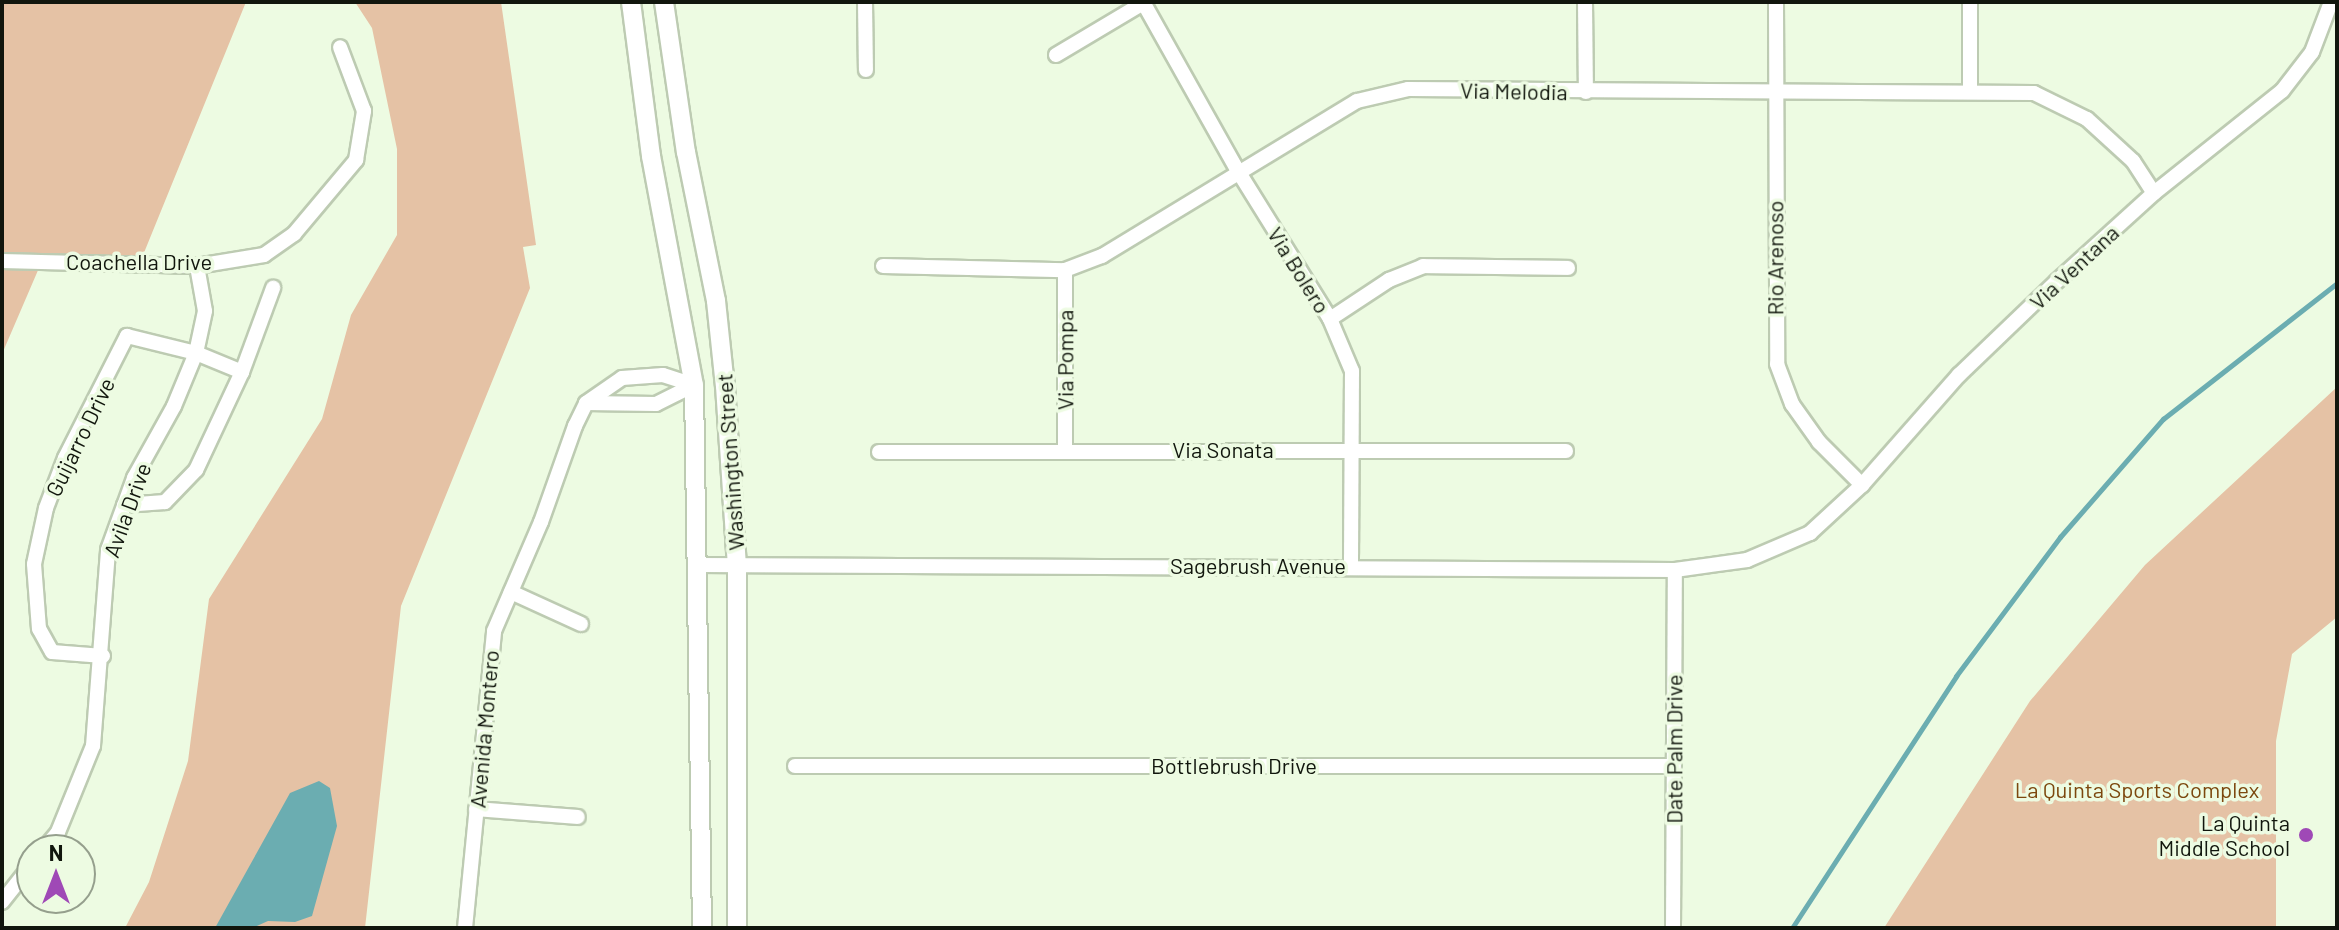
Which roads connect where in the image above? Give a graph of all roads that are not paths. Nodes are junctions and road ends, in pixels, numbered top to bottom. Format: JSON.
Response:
{"nodes":[{"id":1,"x":631,"y":2,"type":"edge"},
{"id":2,"x":664,"y":2,"type":"edge"},
{"id":3,"x":865,"y":2,"type":"edge"},
{"id":4,"x":1144,"y":2,"type":"edge"},
{"id":5,"x":1585,"y":2,"type":"edge"},
{"id":6,"x":1776,"y":2,"type":"edge"},
{"id":7,"x":1970,"y":2,"type":"edge"},
{"id":8,"x":2331,"y":2,"type":"edge"},
{"id":9,"x":340,"y":47,"type":"dead end"},
{"id":10,"x":1056,"y":55,"type":"dead end"},
{"id":11,"x":866,"y":70,"type":"dead end"},
{"id":12,"x":1970,"y":89,"type":"junction"},
{"id":13,"x":1586,"y":92,"type":"junction"},
{"id":14,"x":1775,"y":92,"type":"junction"},
{"id":15,"x":1238,"y":171,"type":"junction"},
{"id":16,"x":2154,"y":193,"type":"junction"},
{"id":17,"x":2,"y":261,"type":"edge"},
{"id":18,"x":197,"y":266,"type":"junction"},
{"id":19,"x":883,"y":266,"type":"dead end"},
{"id":20,"x":1568,"y":268,"type":"dead end"},
{"id":21,"x":1065,"y":270,"type":"junction"},
{"id":22,"x":273,"y":288,"type":"dead end"},
{"id":23,"x":1330,"y":319,"type":"junction"},
{"id":24,"x":196,"y":353,"type":"junction"},
{"id":25,"x":242,"y":372,"type":"junction"},
{"id":26,"x":694,"y":385,"type":"junction"},
{"id":27,"x":586,"y":403,"type":"junction"},
{"id":28,"x":1065,"y":450,"type":"junction"},
{"id":29,"x":1354,"y":450,"type":"junction"},
{"id":30,"x":1566,"y":451,"type":"dead end"},
{"id":31,"x":879,"y":452,"type":"dead end"},
{"id":32,"x":1862,"y":485,"type":"junction"},
{"id":33,"x":124,"y":505,"type":"junction"},
{"id":34,"x":1810,"y":533,"type":"joint"},
{"id":35,"x":699,"y":565,"type":"junction"},
{"id":36,"x":737,"y":565,"type":"junction"},
{"id":37,"x":1351,"y":567,"type":"junction"},
{"id":38,"x":1675,"y":570,"type":"junction"},
{"id":39,"x":511,"y":592,"type":"junction"},
{"id":40,"x":581,"y":624,"type":"dead end"},
{"id":41,"x":103,"y":656,"type":"junction"},
{"id":42,"x":795,"y":766,"type":"dead end"},
{"id":43,"x":1673,"y":766,"type":"junction"},
{"id":44,"x":476,"y":809,"type":"junction"},
{"id":45,"x":578,"y":817,"type":"dead end"},
{"id":46,"x":56,"y":834,"type":"edge"},
{"id":47,"x":16,"y":884,"type":"edge"},
{"id":48,"x":2,"y":902,"type":"edge"},
{"id":49,"x":465,"y":928,"type":"edge"},
{"id":50,"x":702,"y":928,"type":"edge"},
{"id":51,"x":737,"y":928,"type":"edge"},
{"id":52,"x":1673,"y":928,"type":"edge"}],
"edges":[{"from":1,"to":26,"type":"main road","name":"Washington Street"},
{"from":2,"to":36,"type":"main road","name":"Washington Street"},
{"from":3,"to":11,"type":"street"},
{"from":4,"to":10,"type":"street"},
{"from":4,"to":15,"type":"street","name":"Via Bolero"},
{"from":5,"to":13,"type":"street"},
{"from":6,"to":14,"type":"street","name":"Rio Arenoso"},
{"from":7,"to":12,"type":"street"},
{"from":8,"to":16,"type":"street","name":"Via Ventana"},
{"from":9,"to":18,"type":"street","name":"Coachella Drive"},
{"from":12,"to":14,"type":"street","name":"Via Melodia"},
{"from":12,"to":16,"type":"street","name":"Via Melodia"},
{"from":13,"to":14,"type":"street","name":"Via Melodia"},
{"from":13,"to":15,"type":"street","name":"Via Melodia"},
{"from":14,"to":32,"type":"street","name":"Rio Arenoso"},
{"from":15,"to":21,"type":"street","name":"Via Melodia"},
{"from":15,"to":23,"type":"street","name":"Via Bolero"},
{"from":16,"to":32,"type":"street","name":"Via Ventana"},
{"from":17,"to":18,"type":"street","name":"Coachella Drive"},
{"from":18,"to":24,"type":"street","name":"Avila Drive"},
{"from":19,"to":21,"type":"street","name":"Via Melodia"},
{"from":20,"to":23,"type":"street"},
{"from":21,"to":28,"type":"street","name":"Via Pompa"},
{"from":22,"to":25,"type":"street"},
{"from":23,"to":29,"type":"street","name":"Via Bolero"},
{"from":24,"to":25,"type":"street"},
{"from":24,"to":33,"type":"street","name":"Avila Drive"},
{"from":24,"to":41,"type":"street","name":"Guijarro Drive"},
{"from":25,"to":33,"type":"street"},
{"from":26,"to":27,"type":"street"},
{"from":26,"to":27,"type":"street"},
{"from":26,"to":35,"type":"main road","name":"Washington Street"},
{"from":27,"to":39,"type":"street","name":"Avenida Montero"},
{"from":28,"to":29,"type":"street","name":"Via Sonata"},
{"from":28,"to":31,"type":"street","name":"Via Sonata"},
{"from":29,"to":30,"type":"street","name":"Via Sonata"},
{"from":29,"to":37,"type":"street","name":"Via Bolero"},
{"from":32,"to":34,"type":"street","name":"Via Ventana"},
{"from":33,"to":41,"type":"street","name":"Avila Drive"},
{"from":34,"to":38,"type":"street","name":"Sagebrush Avenue"},
{"from":35,"to":36,"type":"street","name":"Sagebrush Avenue"},
{"from":35,"to":50,"type":"main road","name":"Washington Street"},
{"from":36,"to":37,"type":"street","name":"Sagebrush Avenue"},
{"from":36,"to":51,"type":"main road","name":"Washington Street"},
{"from":37,"to":38,"type":"street","name":"Sagebrush Avenue"},
{"from":38,"to":43,"type":"street","name":"Date Palm Drive"},
{"from":39,"to":40,"type":"street"},
{"from":39,"to":44,"type":"street","name":"Avenida Montero"},
{"from":41,"to":46,"type":"street","name":"Avila Drive"},
{"from":42,"to":43,"type":"street","name":"Bottlebrush Drive"},
{"from":43,"to":52,"type":"street","name":"Date Palm Drive"},
{"from":44,"to":45,"type":"street"},
{"from":44,"to":49,"type":"street","name":"Avenida Montero"},
{"from":47,"to":48,"type":"street"}]}
